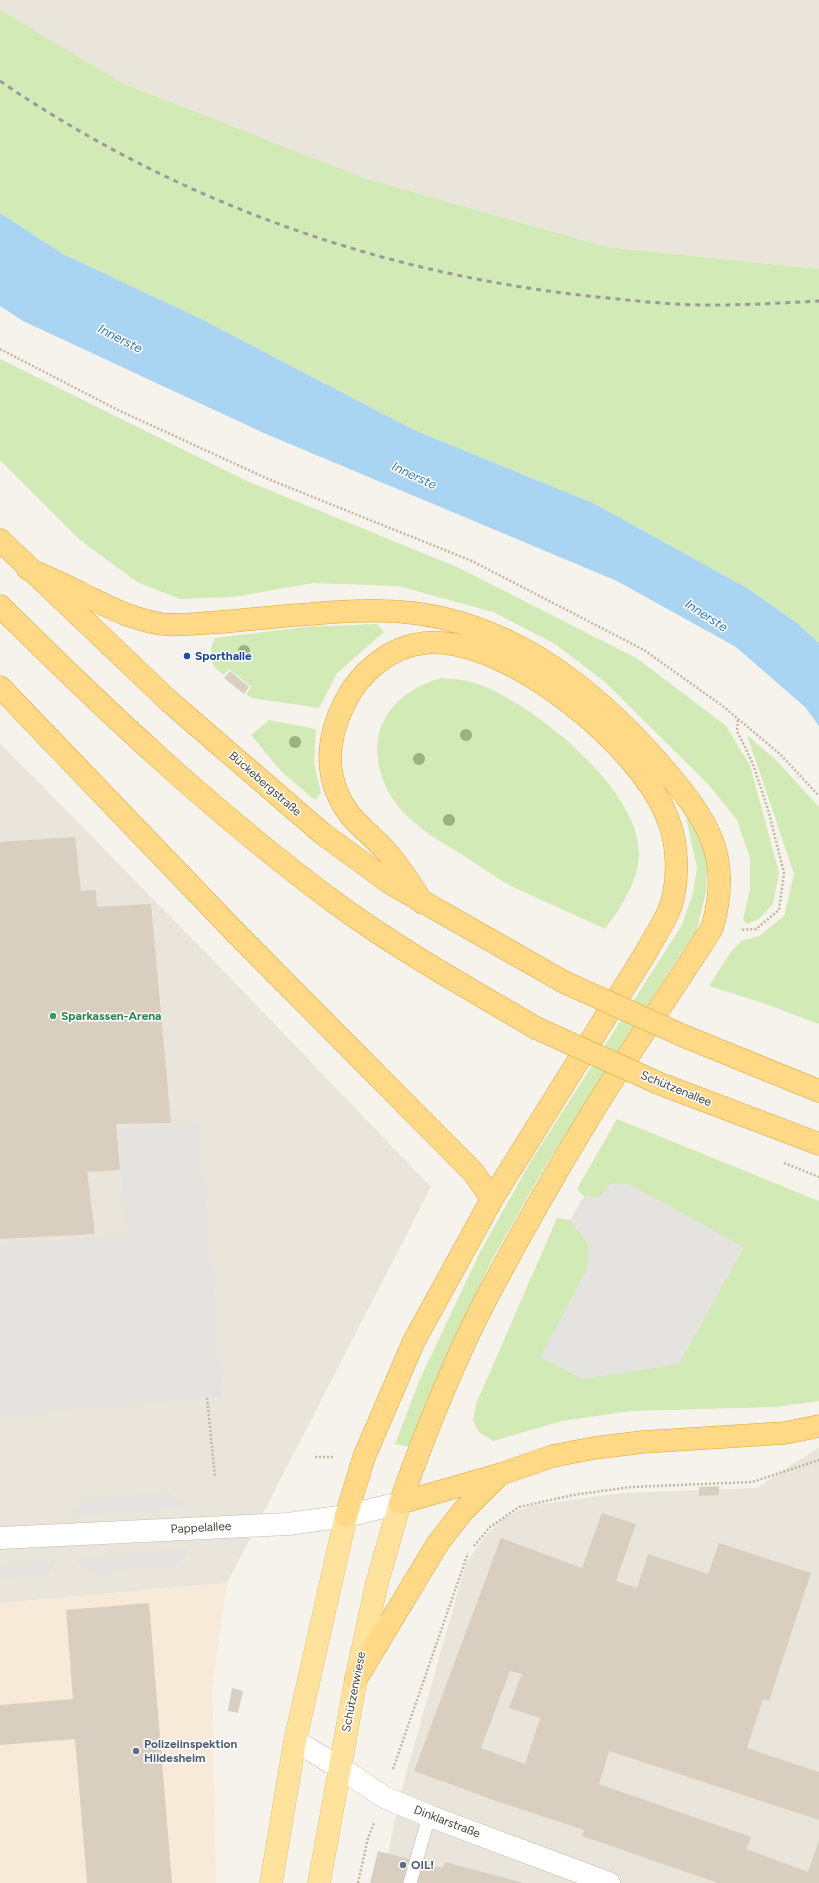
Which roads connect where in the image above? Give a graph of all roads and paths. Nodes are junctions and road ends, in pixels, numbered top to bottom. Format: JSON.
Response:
{"nodes":[{"id":1,"x":0,"y":349,"type":"edge"},
{"id":2,"x":0,"y":540,"type":"edge"},
{"id":3,"x":28,"y":569,"type":"junction"},
{"id":4,"x":0,"y":606,"type":"edge"},
{"id":5,"x":0,"y":687,"type":"edge"},
{"id":6,"x":738,"y":719,"type":"junction"},
{"id":7,"x":819,"y":796,"type":"edge"},
{"id":8,"x":423,"y":903,"type":"junction"},
{"id":9,"x":738,"y":930,"type":"dead end"},
{"id":10,"x":819,"y":1091,"type":"edge"},
{"id":11,"x":819,"y":1144,"type":"edge"},
{"id":12,"x":492,"y":1199,"type":"junction"},
{"id":13,"x":207,"y":1398,"type":"dead end"},
{"id":14,"x":819,"y":1426,"type":"edge"},
{"id":15,"x":819,"y":1460,"type":"edge"},
{"id":16,"x":501,"y":1474,"type":"junction"},
{"id":17,"x":215,"y":1477,"type":"dead end"},
{"id":18,"x":400,"y":1503,"type":"junction"},
{"id":19,"x":346,"y":1516,"type":"junction"},
{"id":20,"x":0,"y":1538,"type":"edge"},
{"id":21,"x":356,"y":1679,"type":"junction"},
{"id":22,"x":295,"y":1741,"type":"junction"},
{"id":23,"x":339,"y":1767,"type":"junction"},
{"id":24,"x":384,"y":1797,"type":"junction"},
{"id":25,"x":429,"y":1816,"type":"junction"},
{"id":26,"x":271,"y":1883,"type":"edge"},
{"id":27,"x":319,"y":1883,"type":"edge"},
{"id":28,"x":358,"y":1883,"type":"edge"},
{"id":29,"x":410,"y":1883,"type":"edge"},
{"id":30,"x":609,"y":1883,"type":"edge"}],
"edges":[{"from":1,"to":6,"type":"path"},
{"from":2,"to":3,"type":"highway","name":"Bückebergstraße"},
{"from":3,"to":8,"type":"highway","name":"Bückebergstraße"},
{"from":3,"to":18,"type":"highway"},
{"from":4,"to":11,"type":"highway","name":"Schützenallee","bridge":true},
{"from":5,"to":12,"type":"highway"},
{"from":6,"to":7,"type":"path"},
{"from":6,"to":9,"type":"path"},
{"from":8,"to":10,"type":"highway","name":"Bückebergstraße","bridge":true},
{"from":8,"to":12,"type":"highway"},
{"from":12,"to":19,"type":"highway"},
{"from":13,"to":17,"type":"path"},
{"from":14,"to":16,"type":"highway"},
{"from":15,"to":24,"type":"path"},
{"from":16,"to":18,"type":"highway"},
{"from":16,"to":21,"type":"highway"},
{"from":18,"to":19,"type":"street","name":"Pappelallee"},
{"from":18,"to":21,"type":"main road","name":"Schützenwiese"},
{"from":19,"to":20,"type":"street","name":"Pappelallee"},
{"from":19,"to":22,"type":"main road"},
{"from":21,"to":23,"type":"main road","name":"Schützenwiese"},
{"from":22,"to":23,"type":"street","name":"Dinklarstraße"},
{"from":22,"to":26,"type":"main road"},
{"from":23,"to":24,"type":"street","name":"Dinklarstraße"},
{"from":23,"to":27,"type":"main road","name":"Schützenwiese"},
{"from":24,"to":25,"type":"street","name":"Dinklarstraße"},
{"from":24,"to":28,"type":"path"},
{"from":25,"to":29,"type":"lane"},
{"from":25,"to":30,"type":"street","name":"Dinklarstraße"}]}
